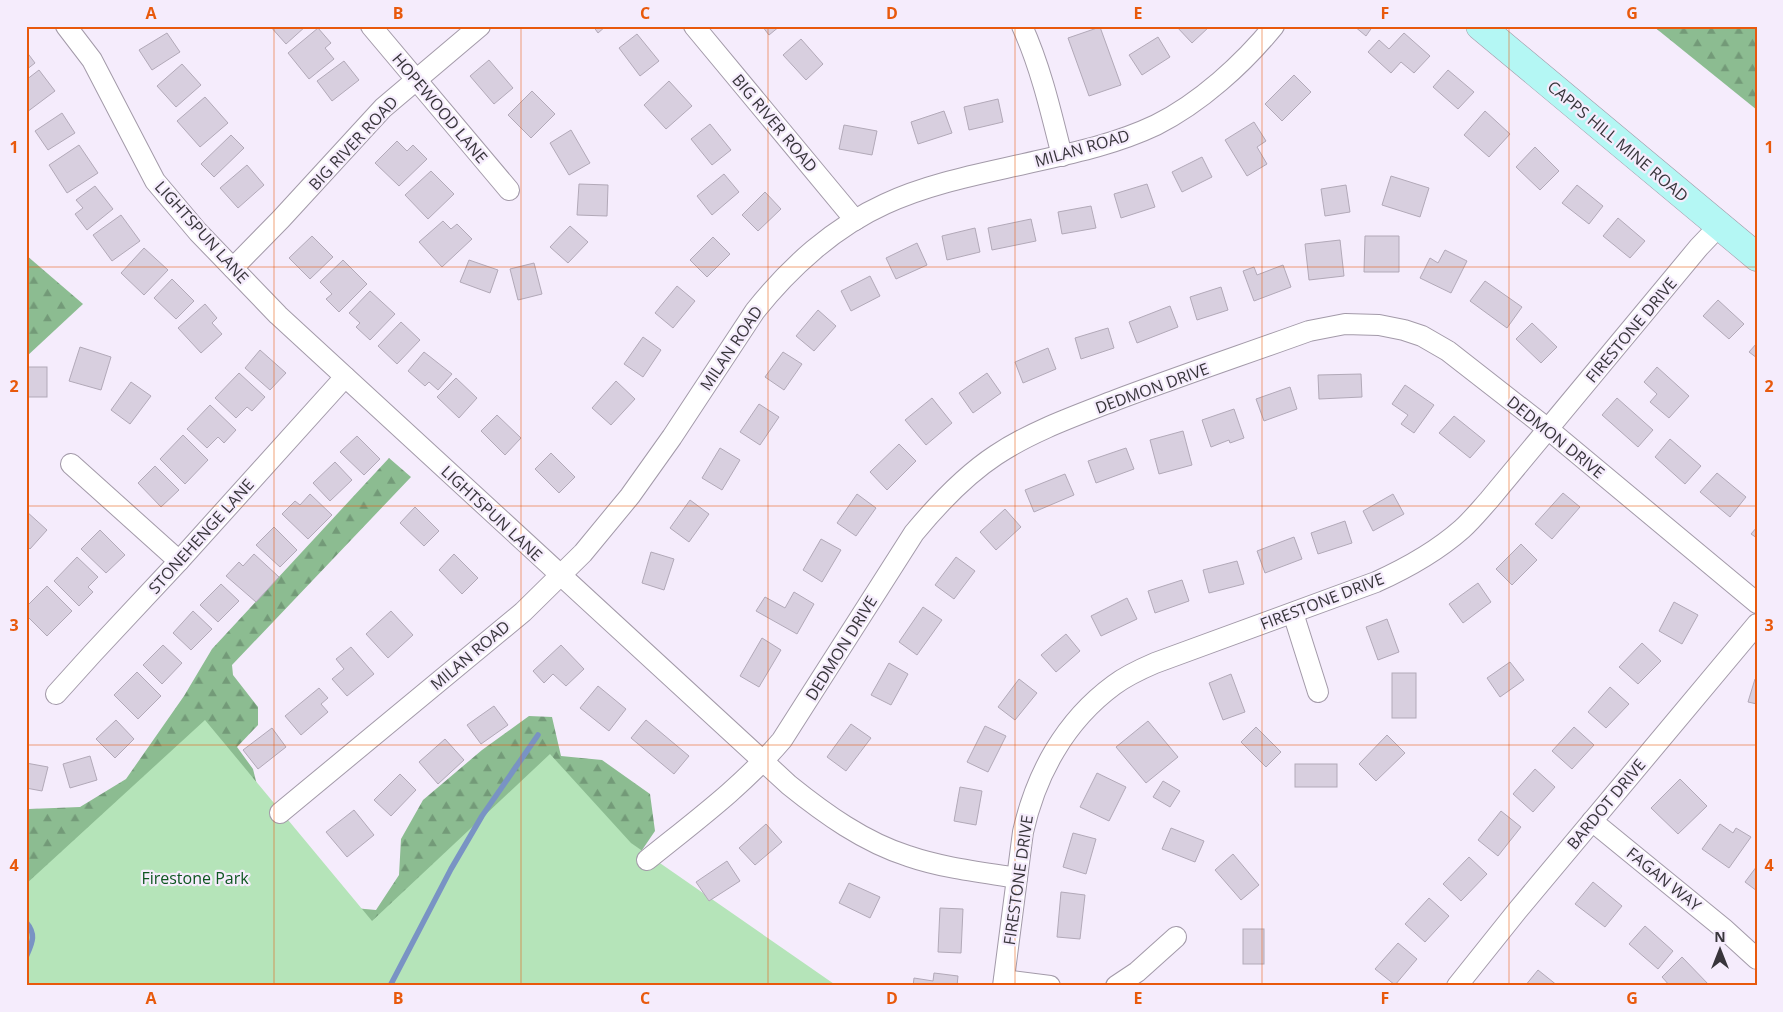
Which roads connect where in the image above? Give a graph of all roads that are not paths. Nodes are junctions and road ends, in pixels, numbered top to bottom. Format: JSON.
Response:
{"nodes":[{"id":1,"x":66,"y":26,"type":"edge"},
{"id":2,"x":371,"y":26,"type":"edge"},
{"id":3,"x":480,"y":26,"type":"edge"},
{"id":4,"x":694,"y":26,"type":"edge"},
{"id":5,"x":1022,"y":26,"type":"edge"},
{"id":6,"x":1274,"y":26,"type":"edge"},
{"id":7,"x":1480,"y":26,"type":"edge"},
{"id":8,"x":416,"y":79,"type":"junction"},
{"id":9,"x":1062,"y":156,"type":"junction"},
{"id":10,"x":509,"y":190,"type":"dead end"},
{"id":11,"x":855,"y":220,"type":"junction"},
{"id":12,"x":1719,"y":226,"type":"junction"},
{"id":13,"x":1757,"y":257,"type":"edge"},
{"id":14,"x":233,"y":268,"type":"junction"},
{"id":15,"x":345,"y":377,"type":"junction"},
{"id":16,"x":1548,"y":430,"type":"junction"},
{"id":17,"x":71,"y":464,"type":"dead end"},
{"id":18,"x":180,"y":561,"type":"junction"},
{"id":19,"x":560,"y":576,"type":"junction"},
{"id":20,"x":1757,"y":603,"type":"edge"},
{"id":21,"x":1293,"y":613,"type":"junction"},
{"id":22,"x":1757,"y":624,"type":"edge"},
{"id":23,"x":1318,"y":692,"type":"dead end"},
{"id":24,"x":56,"y":694,"type":"dead end"},
{"id":25,"x":764,"y":761,"type":"junction"},
{"id":26,"x":280,"y":813,"type":"dead end"},
{"id":27,"x":1592,"y":821,"type":"junction"},
{"id":28,"x":647,"y":860,"type":"dead end"},
{"id":29,"x":1017,"y":878,"type":"junction"},
{"id":30,"x":1176,"y":937,"type":"dead end"},
{"id":31,"x":1757,"y":959,"type":"edge"},
{"id":32,"x":1003,"y":983,"type":"edge"},
{"id":33,"x":1050,"y":986,"type":"edge"},
{"id":34,"x":1116,"y":986,"type":"edge"},
{"id":35,"x":1457,"y":986,"type":"edge"}],
"edges":[{"from":1,"to":14,"type":"street","name":"LIGHTSPUN LANE"},
{"from":2,"to":8,"type":"street","name":"HOPEWOOD LANE"},
{"from":3,"to":8,"type":"street","name":"BIG RIVER ROAD"},
{"from":4,"to":11,"type":"street","name":"BIG RIVER ROAD"},
{"from":5,"to":9,"type":"street"},
{"from":6,"to":9,"type":"street","name":"MILAN ROAD"},
{"from":7,"to":12,"type":"street","name":"CAPPS HILL MINE ROAD"},
{"from":8,"to":10,"type":"street","name":"HOPEWOOD LANE"},
{"from":8,"to":14,"type":"street","name":"BIG RIVER ROAD"},
{"from":9,"to":11,"type":"street","name":"MILAN ROAD"},
{"from":11,"to":19,"type":"street","name":"MILAN ROAD"},
{"from":12,"to":13,"type":"street","name":"CAPPS HILL MINE ROAD"},
{"from":12,"to":16,"type":"street","name":"FIRESTONE DRIVE"},
{"from":14,"to":15,"type":"street","name":"LIGHTSPUN LANE"},
{"from":15,"to":18,"type":"street","name":"STONEHENGE LANE"},
{"from":15,"to":19,"type":"street","name":"LIGHTSPUN LANE"},
{"from":16,"to":20,"type":"street","name":"DEDMON DRIVE"},
{"from":16,"to":21,"type":"street","name":"FIRESTONE DRIVE"},
{"from":16,"to":25,"type":"street","name":"DEDMON DRIVE"},
{"from":17,"to":18,"type":"street"},
{"from":18,"to":24,"type":"street","name":"STONEHENGE LANE"},
{"from":19,"to":25,"type":"street","name":"LIGHTSPUN LANE"},
{"from":19,"to":26,"type":"street","name":"MILAN ROAD"},
{"from":21,"to":23,"type":"street"},
{"from":21,"to":29,"type":"street","name":"FIRESTONE DRIVE"},
{"from":22,"to":27,"type":"street","name":"BARDOT DRIVE"},
{"from":25,"to":28,"type":"street","name":"DEDMON DRIVE"},
{"from":25,"to":29,"type":"street","name":"LIGHTSPUN LANE"},
{"from":27,"to":31,"type":"street","name":"FAGAN WAY"},
{"from":27,"to":35,"type":"street","name":"BARDOT DRIVE"},
{"from":29,"to":32,"type":"street","name":"FIRESTONE DRIVE"},
{"from":30,"to":34,"type":"street"},
{"from":32,"to":33,"type":"street"}]}
